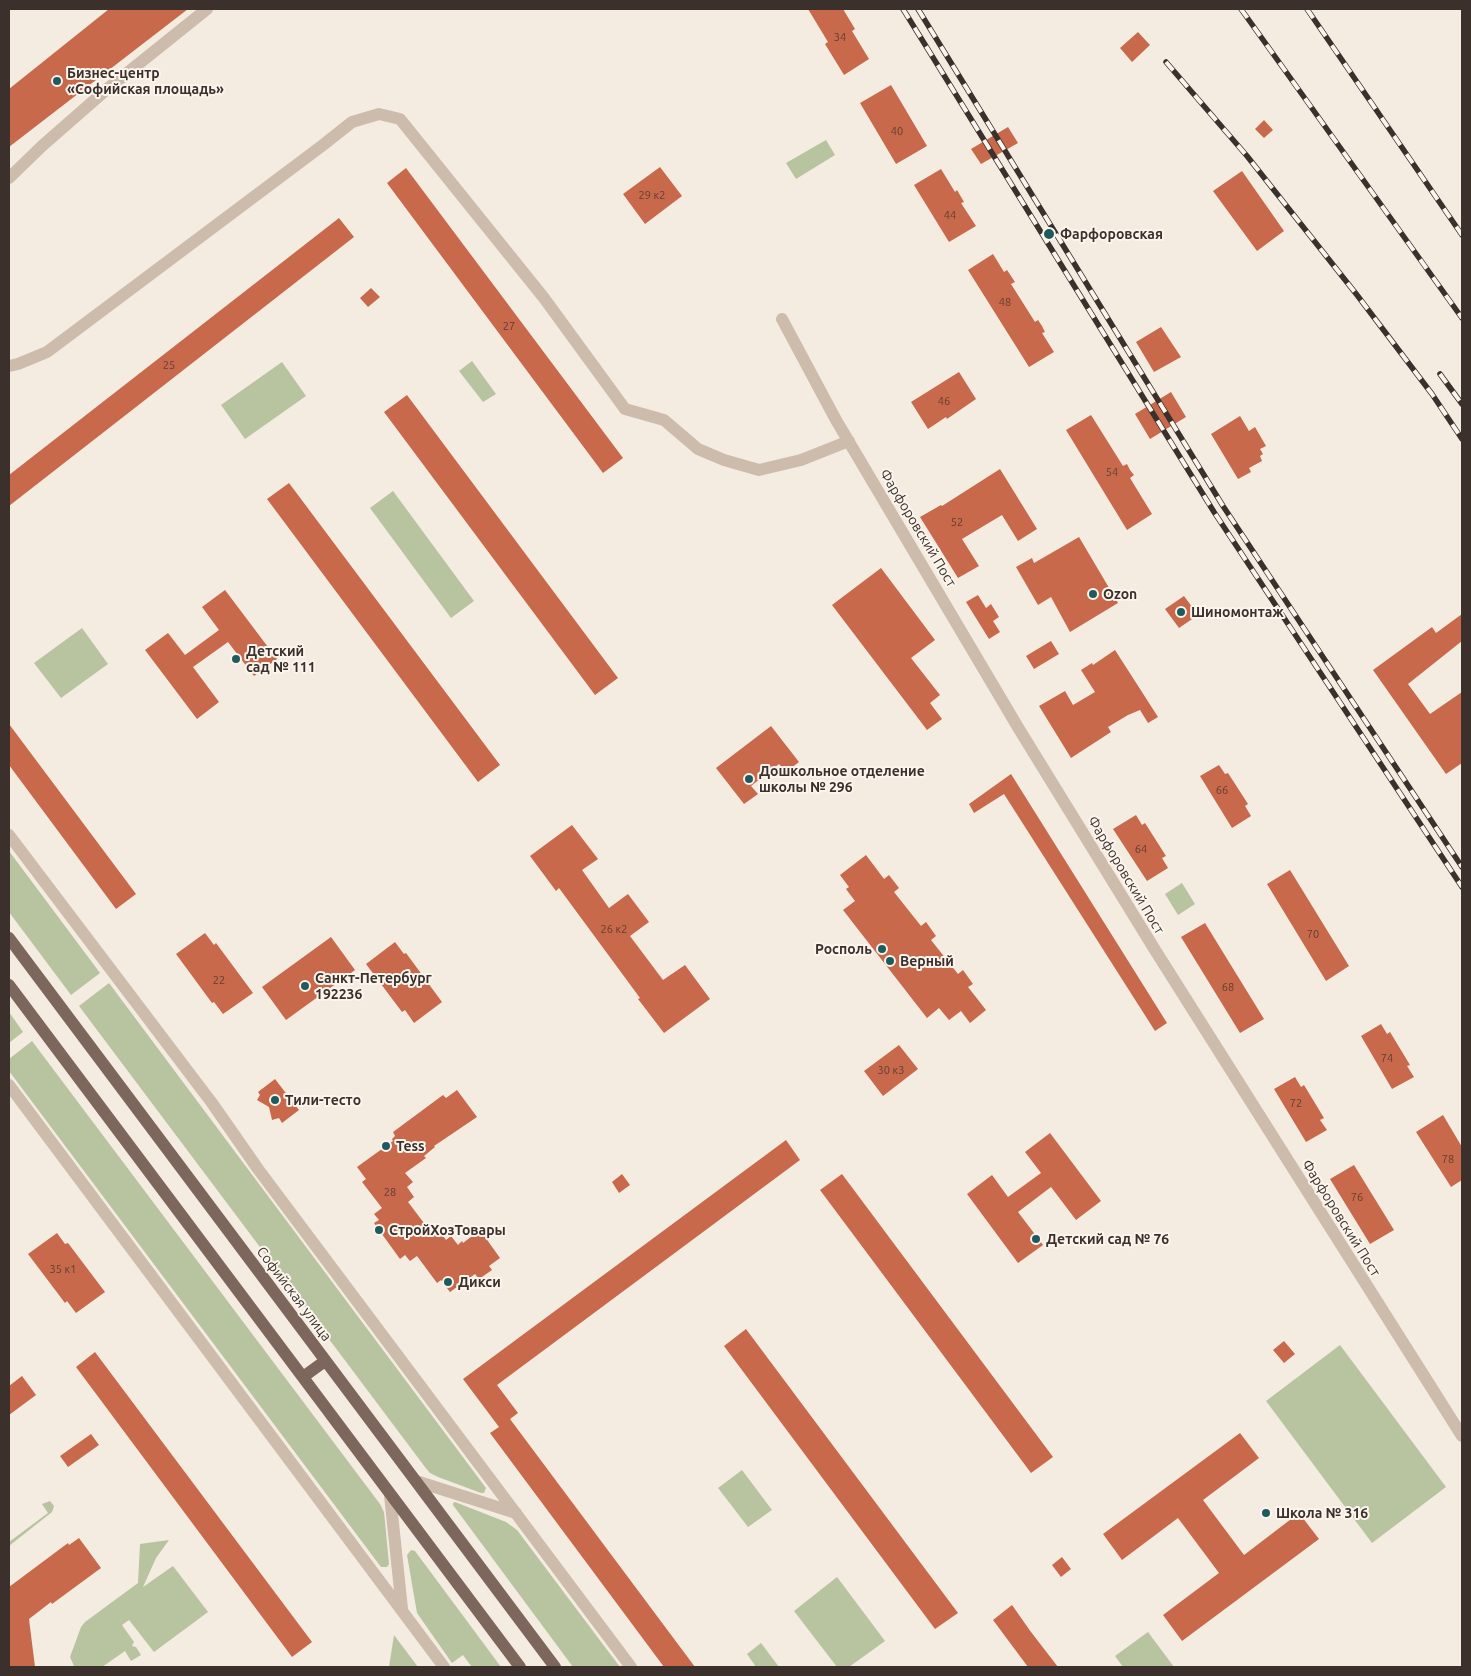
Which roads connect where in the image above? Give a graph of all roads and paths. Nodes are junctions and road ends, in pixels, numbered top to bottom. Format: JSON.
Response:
{"nodes":[{"id":1,"x":207,"y":9,"type":"edge"},
{"id":2,"x":9,"y":178,"type":"edge"},
{"id":3,"x":782,"y":319,"type":"dead end"},
{"id":4,"x":9,"y":366,"type":"edge"},
{"id":5,"x":849,"y":441,"type":"junction"},
{"id":6,"x":9,"y":835,"type":"edge"},
{"id":7,"x":9,"y":938,"type":"edge"},
{"id":8,"x":9,"y":985,"type":"edge"},
{"id":9,"x":9,"y":1084,"type":"edge"},
{"id":10,"x":325,"y":1361,"type":"junction"},
{"id":11,"x":302,"y":1377,"type":"junction"},
{"id":12,"x":1462,"y":1436,"type":"edge"},
{"id":13,"x":416,"y":1481,"type":"junction"},
{"id":14,"x":390,"y":1495,"type":"junction"},
{"id":15,"x":516,"y":1514,"type":"junction"},
{"id":16,"x":402,"y":1611,"type":"junction"},
{"id":17,"x":444,"y":1667,"type":"edge"},
{"id":18,"x":520,"y":1667,"type":"edge"},
{"id":19,"x":555,"y":1667,"type":"edge"},
{"id":20,"x":630,"y":1667,"type":"edge"}],
"edges":[{"from":1,"to":2,"type":"street"},
{"from":3,"to":5,"type":"street","name":"Фарфоровский Пост"},
{"from":4,"to":5,"type":"street"},
{"from":5,"to":12,"type":"street","name":"Фарфоровский Пост"},
{"from":6,"to":15,"type":"street"},
{"from":7,"to":10,"type":"main road","name":"Софийская улица"},
{"from":8,"to":11,"type":"main road"},
{"from":9,"to":16,"type":"street"},
{"from":10,"to":11,"type":"main road"},
{"from":10,"to":13,"type":"main road","name":"Софийская улица"},
{"from":11,"to":14,"type":"main road"},
{"from":13,"to":15,"type":"street"},
{"from":13,"to":19,"type":"main road","name":"Софийская улица"},
{"from":14,"to":16,"type":"street"},
{"from":14,"to":18,"type":"main road"},
{"from":15,"to":20,"type":"street"},
{"from":16,"to":17,"type":"street"}]}
